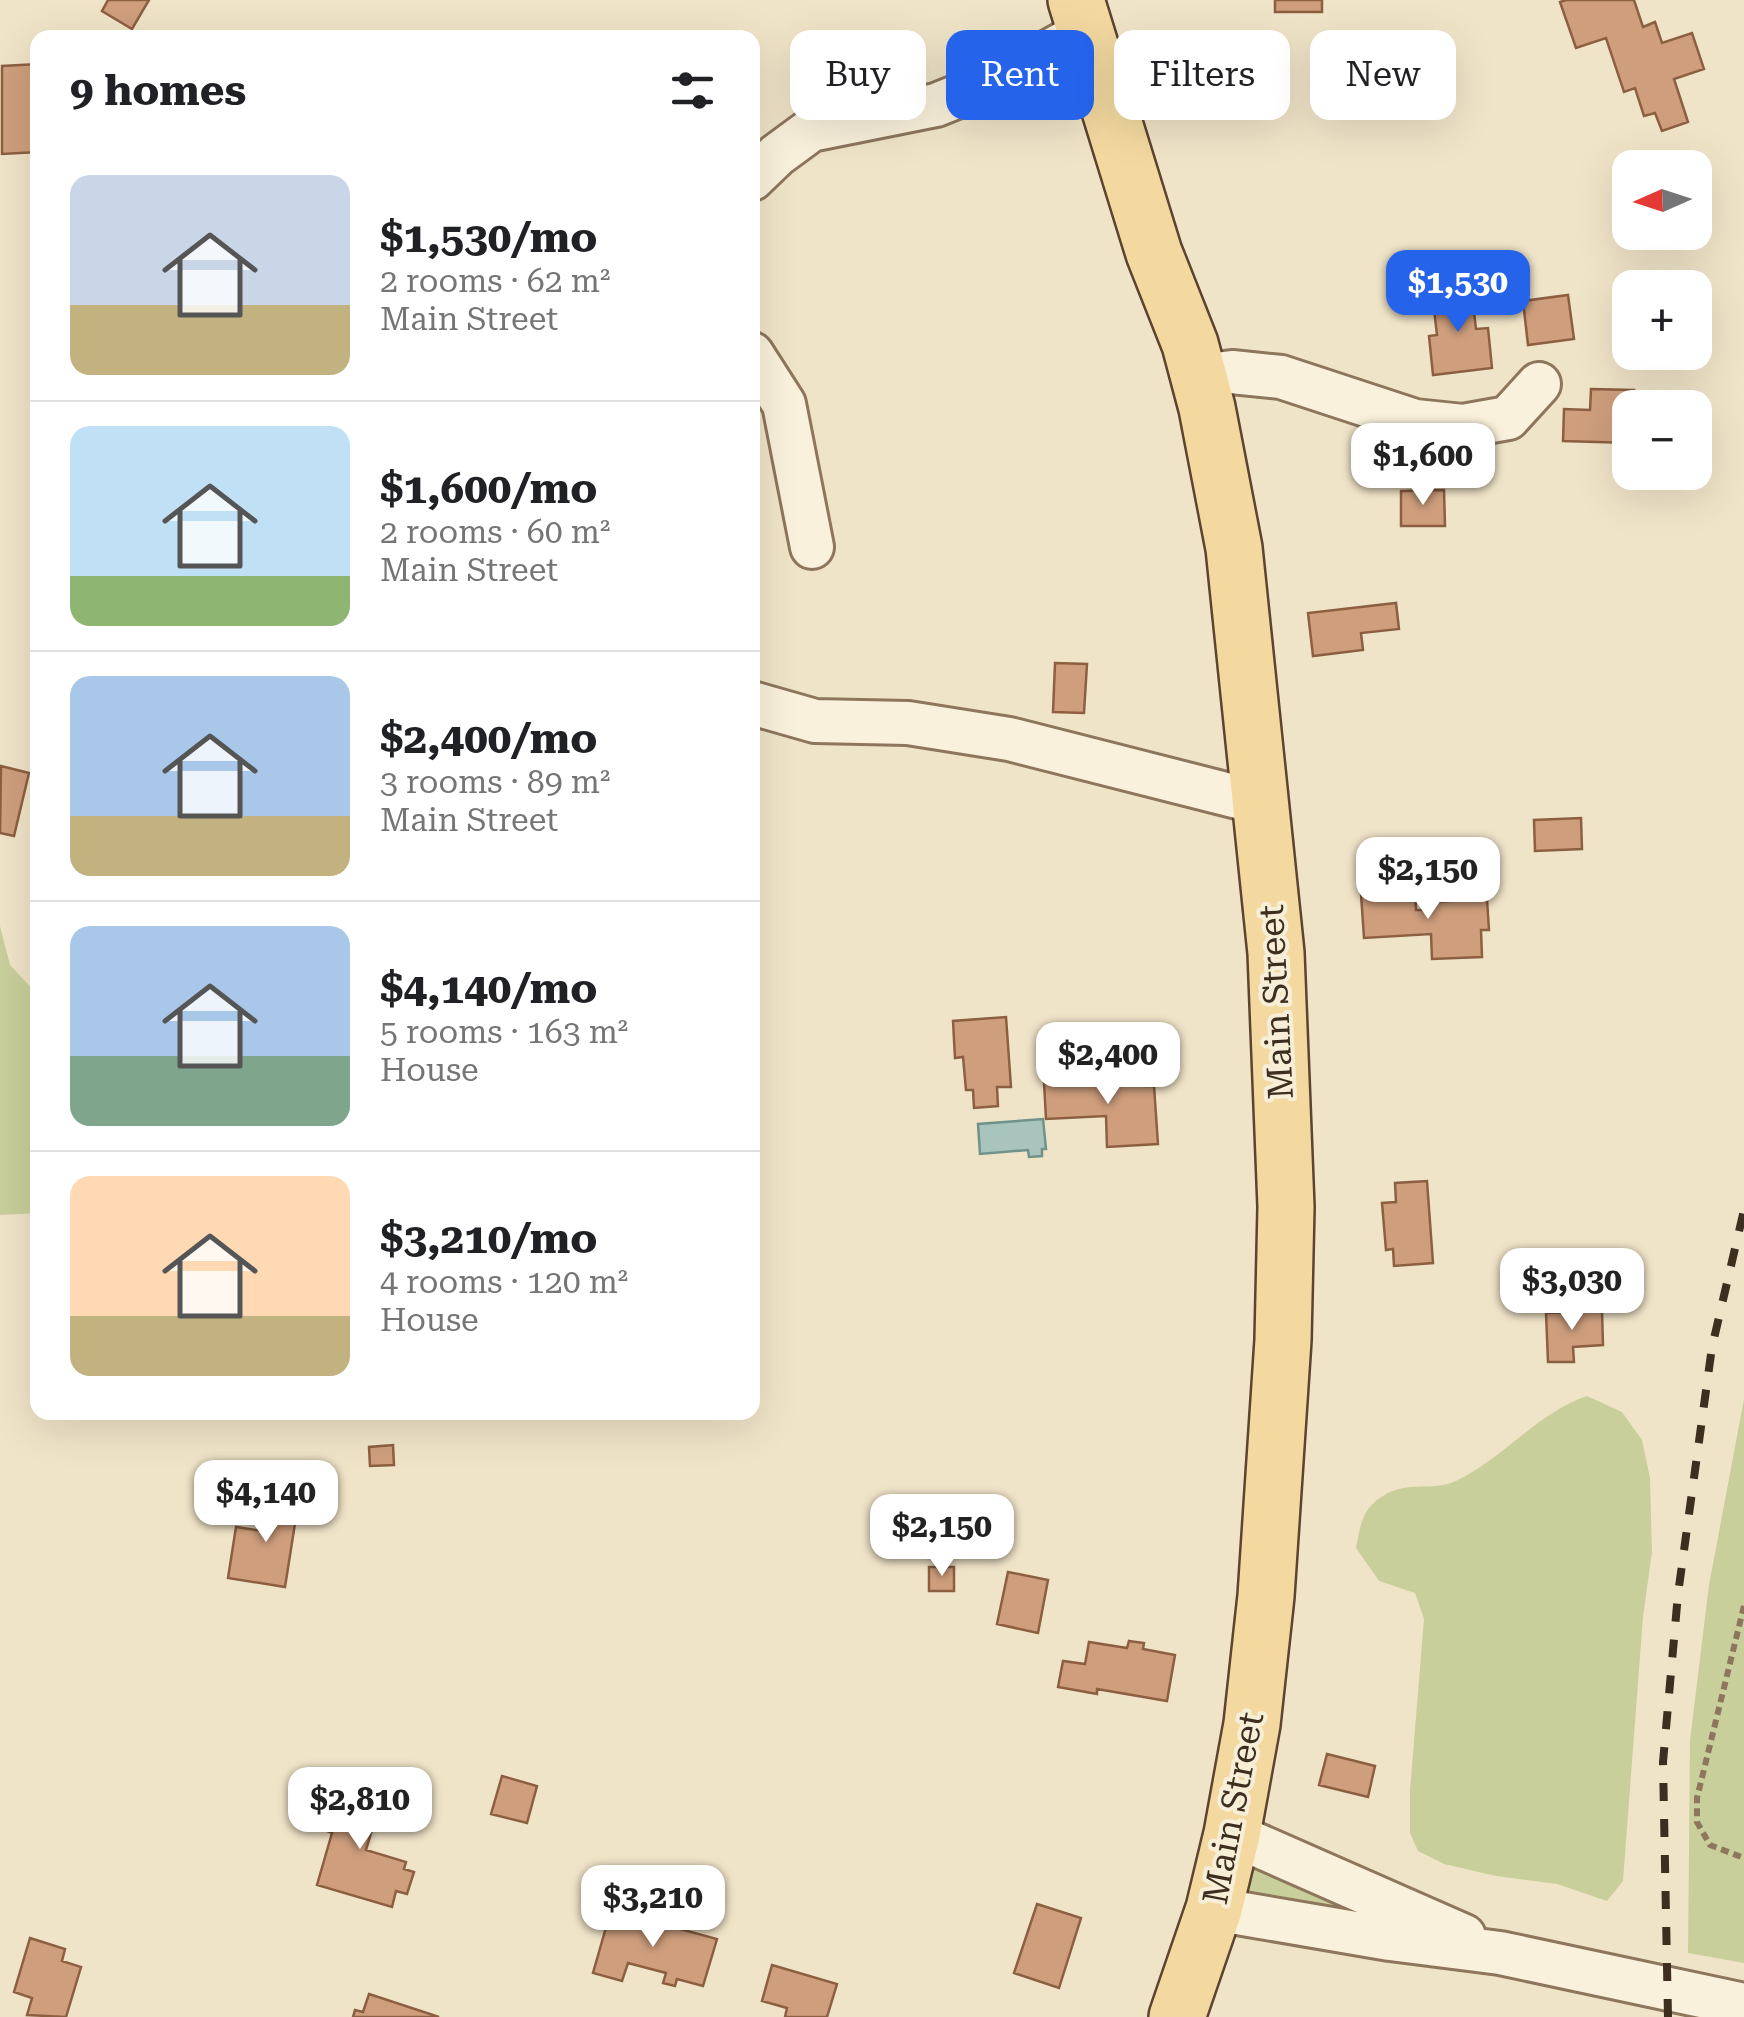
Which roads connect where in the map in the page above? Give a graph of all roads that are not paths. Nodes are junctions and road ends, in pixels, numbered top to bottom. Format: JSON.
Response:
{"nodes":[{"id":1,"x":1081,"y":15,"type":"edge"},
{"id":2,"x":760,"y":171,"type":"edge"},
{"id":3,"x":760,"y":366,"type":"edge"},
{"id":4,"x":1198,"y":376,"type":"junction"},
{"id":5,"x":1539,"y":384,"type":"dead end"},
{"id":6,"x":812,"y":547,"type":"dead end"},
{"id":7,"x":760,"y":706,"type":"edge"},
{"id":8,"x":1261,"y":803,"type":"junction"},
{"id":9,"x":1232,"y":1834,"type":"junction"},
{"id":10,"x":1214,"y":1909,"type":"junction"},
{"id":11,"x":1500,"y":1953,"type":"junction"},
{"id":12,"x":1744,"y":2004,"type":"edge"},
{"id":13,"x":1177,"y":2017,"type":"edge"}],
"edges":[{"from":1,"to":2,"type":"street"},
{"from":1,"to":4,"type":"main road","name":"Main Street"},
{"from":3,"to":6,"type":"street"},
{"from":4,"to":5,"type":"street"},
{"from":4,"to":8,"type":"main road","name":"Main Street"},
{"from":7,"to":8,"type":"street"},
{"from":8,"to":9,"type":"main road","name":"Main Street"},
{"from":9,"to":10,"type":"main road","name":"Main Street"},
{"from":9,"to":11,"type":"street"},
{"from":10,"to":11,"type":"street"},
{"from":10,"to":13,"type":"main road","name":"Main Street"},
{"from":11,"to":12,"type":"street"}]}
